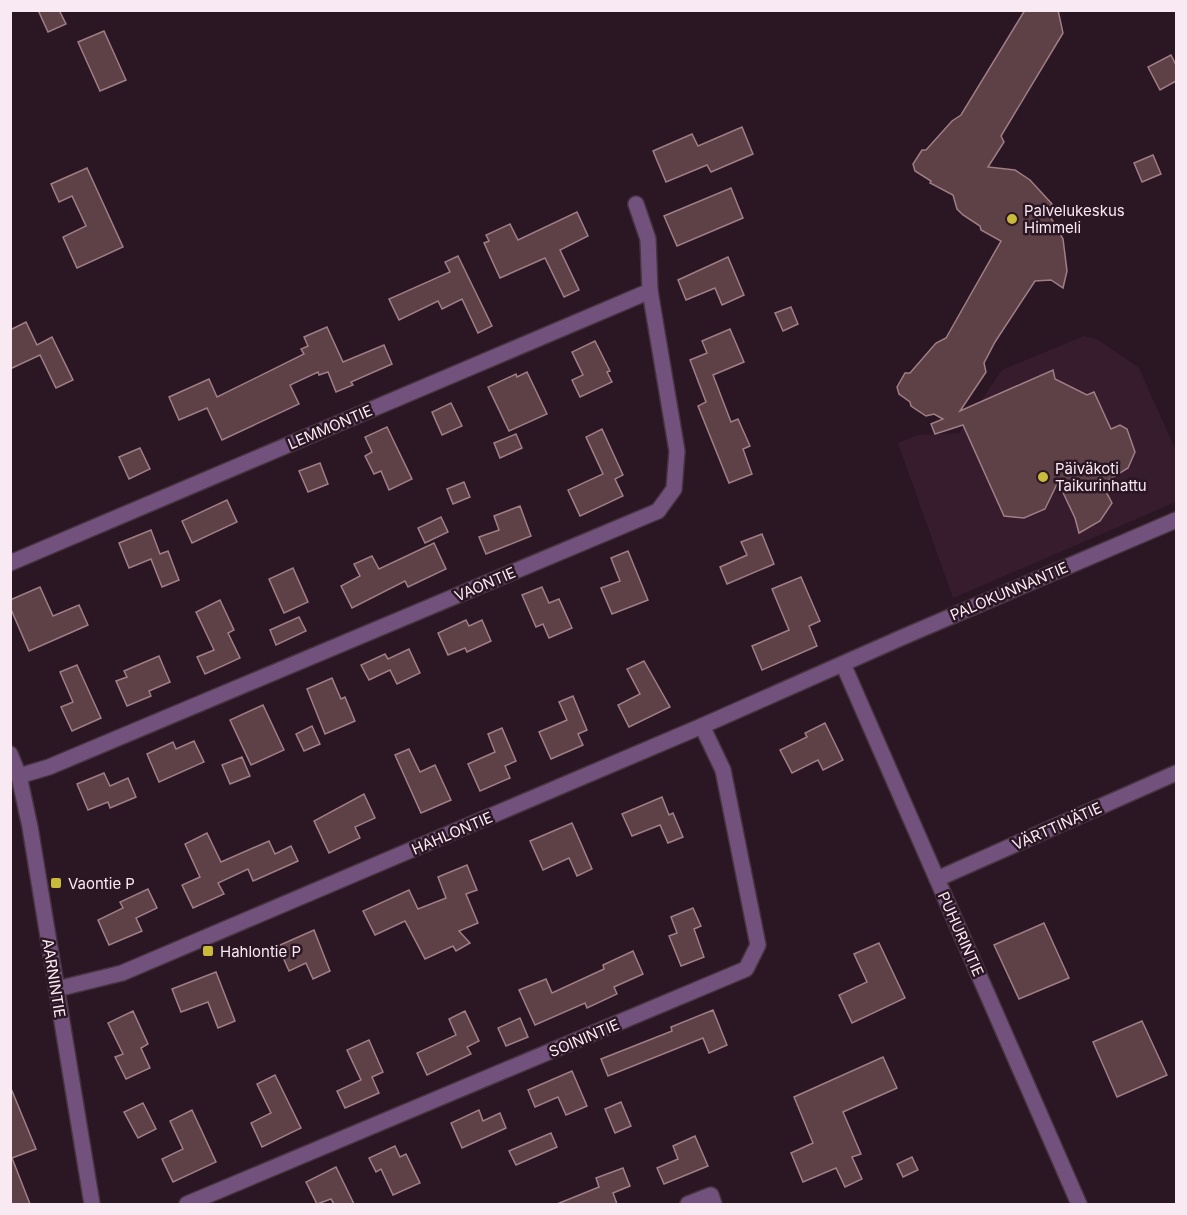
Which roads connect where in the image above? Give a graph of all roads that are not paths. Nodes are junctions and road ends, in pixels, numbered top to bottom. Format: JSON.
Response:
{"nodes":[{"id":1,"x":636,"y":204,"type":"dead end"},
{"id":2,"x":650,"y":291,"type":"junction"},
{"id":3,"x":1176,"y":520,"type":"edge"},
{"id":4,"x":10,"y":563,"type":"edge"},
{"id":5,"x":843,"y":664,"type":"junction"},
{"id":6,"x":702,"y":726,"type":"junction"},
{"id":7,"x":10,"y":754,"type":"edge"},
{"id":8,"x":1176,"y":773,"type":"edge"},
{"id":9,"x":19,"y":776,"type":"junction"},
{"id":10,"x":937,"y":879,"type":"junction"},
{"id":11,"x":57,"y":989,"type":"junction"},
{"id":12,"x":713,"y":1200,"type":"edge"},
{"id":13,"x":92,"y":1204,"type":"edge"},
{"id":14,"x":187,"y":1204,"type":"edge"},
{"id":15,"x":688,"y":1204,"type":"edge"},
{"id":16,"x":1079,"y":1204,"type":"edge"}],
"edges":[{"from":1,"to":2,"type":"street","name":"VAONTIE"},
{"from":2,"to":4,"type":"street","name":"LEMMONTIE"},
{"from":2,"to":9,"type":"street","name":"VAONTIE"},
{"from":3,"to":5,"type":"street","name":"PALOKUNNANTIE"},
{"from":5,"to":6,"type":"street","name":"HAHLONTIE"},
{"from":5,"to":10,"type":"street","name":"PUHURINTIE"},
{"from":6,"to":11,"type":"street","name":"HAHLONTIE"},
{"from":6,"to":14,"type":"street","name":"SOININTIE"},
{"from":7,"to":9,"type":"street","name":"AARNINTIE"},
{"from":8,"to":10,"type":"street","name":"VÄRTTINÄTIE"},
{"from":9,"to":11,"type":"street","name":"AARNINTIE"},
{"from":10,"to":16,"type":"street","name":"PUHURINTIE"},
{"from":11,"to":13,"type":"street","name":"AARNINTIE"},
{"from":12,"to":15,"type":"street"}]}
